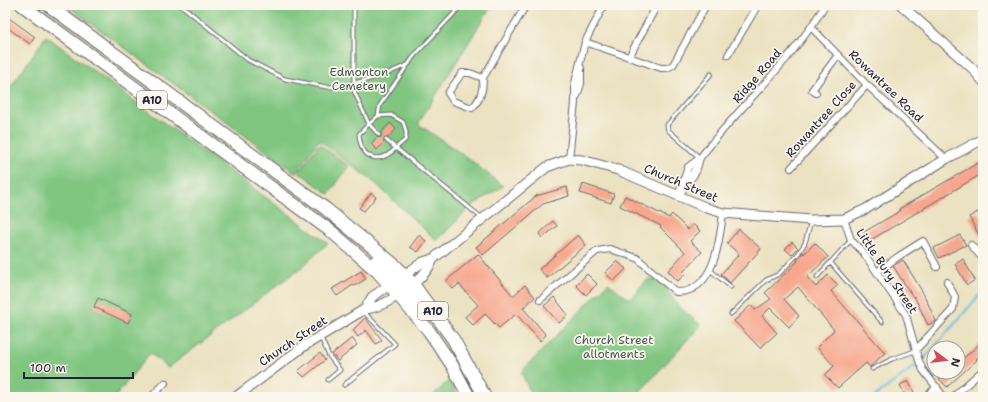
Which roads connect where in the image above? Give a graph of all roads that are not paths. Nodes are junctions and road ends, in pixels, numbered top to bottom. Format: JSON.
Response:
{"nodes":[{"id":1,"x":22,"y":5,"type":"edge"},
{"id":2,"x":180,"y":5,"type":"edge"},
{"id":3,"x":354,"y":5,"type":"edge"},
{"id":4,"x":462,"y":5,"type":"edge"},
{"id":5,"x":526,"y":5,"type":"edge"},
{"id":6,"x":604,"y":5,"type":"edge"},
{"id":7,"x":656,"y":5,"type":"edge"},
{"id":8,"x":706,"y":5,"type":"edge"},
{"id":9,"x":758,"y":5,"type":"edge"},
{"id":10,"x":825,"y":5,"type":"edge"},
{"id":11,"x":901,"y":5,"type":"edge"},
{"id":12,"x":52,"y":6,"type":"edge"},
{"id":13,"x":812,"y":28,"type":"junction"},
{"id":14,"x":586,"y":42,"type":"junction"},
{"id":15,"x":728,"y":55,"type":"dead end"},
{"id":16,"x":838,"y":55,"type":"junction"},
{"id":17,"x":629,"y":57,"type":"junction"},
{"id":18,"x":409,"y":64,"type":"junction"},
{"id":19,"x":711,"y":74,"type":"dead end"},
{"id":20,"x":483,"y":78,"type":"junction"},
{"id":21,"x":983,"y":81,"type":"edge"},
{"id":22,"x":354,"y":84,"type":"junction"},
{"id":23,"x":867,"y":85,"type":"junction"},
{"id":24,"x":816,"y":93,"type":"dead end"},
{"id":25,"x":378,"y":116,"type":"junction"},
{"id":26,"x":369,"y":124,"type":"junction"},
{"id":27,"x":379,"y":135,"type":"dead end"},
{"id":28,"x":983,"y":139,"type":"edge"},
{"id":29,"x":386,"y":140,"type":"dead end"},
{"id":30,"x":396,"y":149,"type":"junction"},
{"id":31,"x":700,"y":158,"type":"junction"},
{"id":32,"x":568,"y":159,"type":"junction"},
{"id":33,"x":946,"y":159,"type":"junction"},
{"id":34,"x":268,"y":166,"type":"junction"},
{"id":35,"x":791,"y":168,"type":"dead end"},
{"id":36,"x":259,"y":178,"type":"junction"},
{"id":37,"x":678,"y":196,"type":"junction"},
{"id":38,"x":723,"y":213,"type":"junction"},
{"id":39,"x":482,"y":218,"type":"junction"},
{"id":40,"x":844,"y":219,"type":"junction"},
{"id":41,"x":811,"y":220,"type":"junction"},
{"id":42,"x":851,"y":240,"type":"junction"},
{"id":43,"x":972,"y":245,"type":"dead end"},
{"id":44,"x":983,"y":259,"type":"edge"},
{"id":45,"x":830,"y":262,"type":"junction"},
{"id":46,"x":936,"y":267,"type":"dead end"},
{"id":47,"x":710,"y":270,"type":"junction"},
{"id":48,"x":877,"y":272,"type":"junction"},
{"id":49,"x":818,"y":277,"type":"dead end"},
{"id":50,"x":947,"y":282,"type":"dead end"},
{"id":51,"x":401,"y":285,"type":"junction"},
{"id":52,"x":731,"y":287,"type":"dead end"},
{"id":53,"x":540,"y":300,"type":"dead end"},
{"id":54,"x":364,"y":310,"type":"junction"},
{"id":55,"x":731,"y":314,"type":"dead end"},
{"id":56,"x":882,"y":322,"type":"dead end"},
{"id":57,"x":320,"y":336,"type":"junction"},
{"id":58,"x":915,"y":351,"type":"junction"},
{"id":59,"x":872,"y":369,"type":"dead end"},
{"id":60,"x":983,"y":370,"type":"edge"},
{"id":61,"x":328,"y":380,"type":"dead end"},
{"id":62,"x":165,"y":383,"type":"dead end"},
{"id":63,"x":344,"y":385,"type":"dead end"},
{"id":64,"x":937,"y":387,"type":"junction"},
{"id":65,"x":153,"y":396,"type":"edge"},
{"id":66,"x":236,"y":397,"type":"edge"},
{"id":67,"x":469,"y":397,"type":"edge"},
{"id":68,"x":485,"y":397,"type":"edge"},
{"id":69,"x":925,"y":397,"type":"edge"},
{"id":70,"x":944,"y":397,"type":"edge"},
{"id":71,"x":953,"y":397,"type":"edge"}],
"edges":[{"from":1,"to":36,"type":"highway","number":"A10"},
{"from":2,"to":22,"type":"lane"},
{"from":3,"to":22,"type":"lane"},
{"from":4,"to":18,"type":"lane"},
{"from":5,"to":20,"type":"street"},
{"from":6,"to":14,"type":"street"},
{"from":7,"to":17,"type":"street"},
{"from":8,"to":17,"type":"street"},
{"from":9,"to":15,"type":"street"},
{"from":10,"to":13,"type":"street","name":"Ridge Road"},
{"from":11,"to":21,"type":"main road"},
{"from":12,"to":34,"type":"highway","number":"A10"},
{"from":13,"to":16,"type":"street","name":"Rowantree Road"},
{"from":13,"to":31,"type":"street","name":"Ridge Road"},
{"from":14,"to":17,"type":"street"},
{"from":14,"to":32,"type":"street"},
{"from":16,"to":23,"type":"street","name":"Rowantree Road"},
{"from":16,"to":24,"type":"street"},
{"from":18,"to":22,"type":"lane"},
{"from":18,"to":25,"type":"lane"},
{"from":19,"to":31,"type":"lane"},
{"from":20,"to":20,"type":"street"},
{"from":22,"to":26,"type":"lane"},
{"from":23,"to":33,"type":"street","name":"Rowantree Road"},
{"from":23,"to":35,"type":"street","name":"Rowantree Close"},
{"from":25,"to":26,"type":"lane"},
{"from":25,"to":30,"type":"lane"},
{"from":26,"to":27,"type":"lane"},
{"from":26,"to":30,"type":"lane"},
{"from":28,"to":33,"type":"main road","name":"Church Street"},
{"from":29,"to":30,"type":"lane"},
{"from":30,"to":39,"type":"lane"},
{"from":31,"to":37,"type":"street","name":"Ridge Road"},
{"from":31,"to":37,"type":"street","name":"Ridge Road"},
{"from":32,"to":37,"type":"main road","name":"Church Street"},
{"from":32,"to":39,"type":"main road","name":"Church Street"},
{"from":33,"to":40,"type":"main road","name":"Church Street"},
{"from":34,"to":36,"type":"highway"},
{"from":34,"to":51,"type":"highway","number":"A10"},
{"from":36,"to":51,"type":"highway","number":"A10"},
{"from":37,"to":38,"type":"main road","name":"Church Street"},
{"from":38,"to":41,"type":"main road","name":"Church Street"},
{"from":38,"to":47,"type":"street"},
{"from":39,"to":51,"type":"main road","name":"Church Street"},
{"from":40,"to":41,"type":"main road","name":"Church Street"},
{"from":40,"to":42,"type":"street","name":"Little Bury Street"},
{"from":41,"to":55,"type":"lane"},
{"from":42,"to":45,"type":"lane"},
{"from":42,"to":48,"type":"street","name":"Little Bury Street"},
{"from":43,"to":44,"type":"street"},
{"from":45,"to":49,"type":"lane"},
{"from":45,"to":56,"type":"lane"},
{"from":46,"to":48,"type":"street"},
{"from":47,"to":52,"type":"lane"},
{"from":47,"to":53,"type":"street"},
{"from":48,"to":58,"type":"street","name":"Little Bury Street"},
{"from":50,"to":58,"type":"street"},
{"from":51,"to":54,"type":"main road","name":"Church Street"},
{"from":51,"to":67,"type":"highway","number":"A10"},
{"from":51,"to":68,"type":"highway","number":"A10"},
{"from":54,"to":57,"type":"main road","name":"Church Street"},
{"from":54,"to":63,"type":"lane"},
{"from":57,"to":61,"type":"lane"},
{"from":57,"to":66,"type":"main road","name":"Church Street"},
{"from":58,"to":59,"type":"lane"},
{"from":58,"to":64,"type":"street","name":"Little Bury Street"},
{"from":60,"to":71,"type":"street"},
{"from":62,"to":65,"type":"street"},
{"from":64,"to":69,"type":"street"},
{"from":64,"to":70,"type":"street","name":"Little Bury Street"}]}
